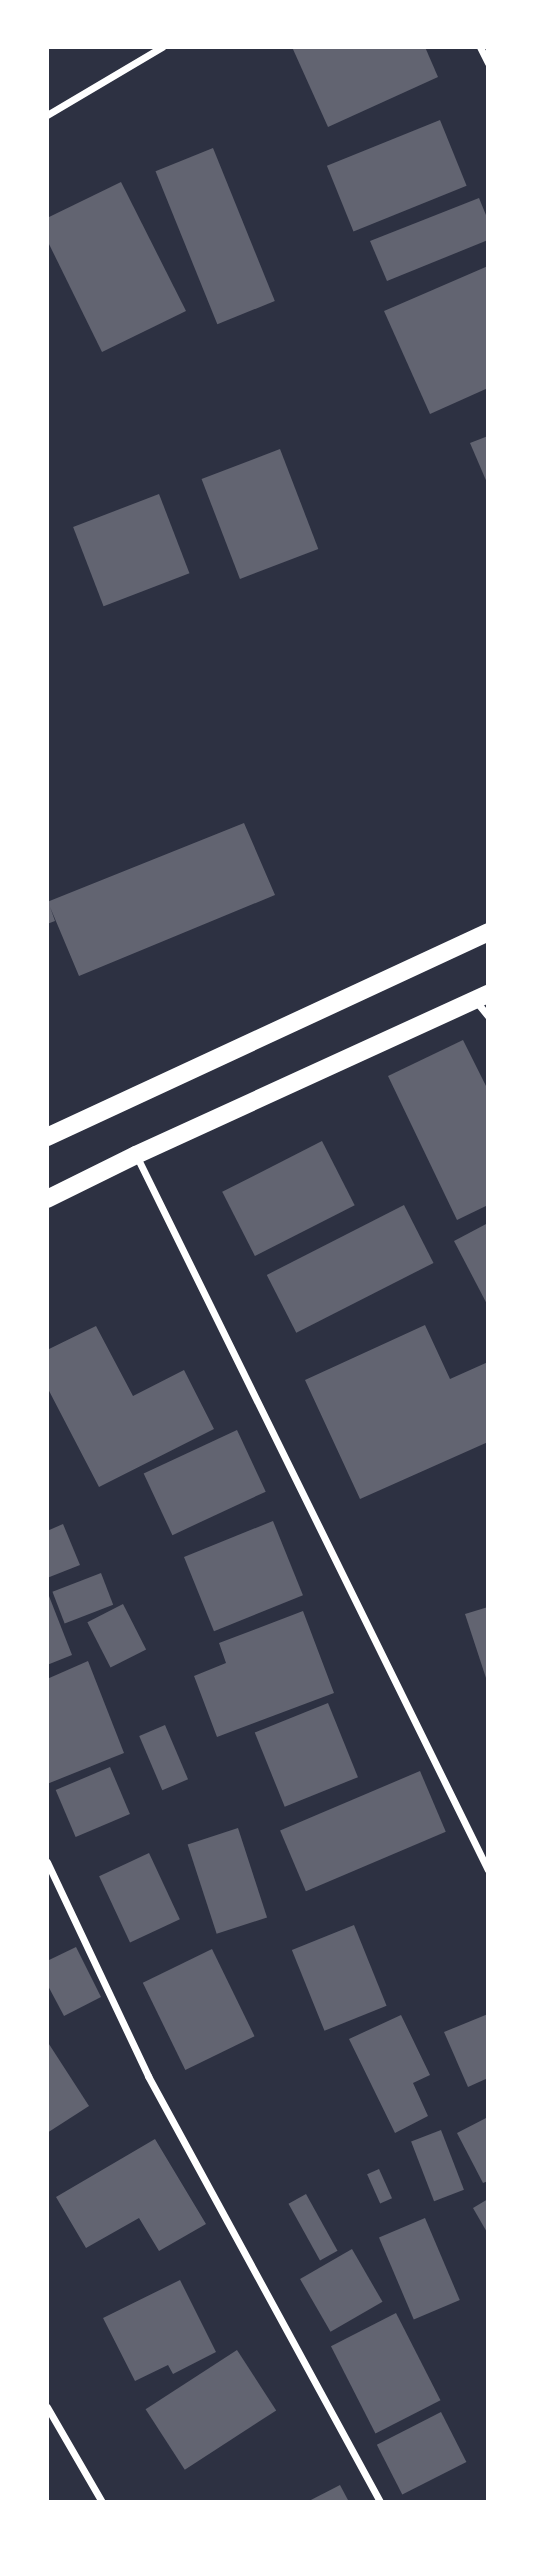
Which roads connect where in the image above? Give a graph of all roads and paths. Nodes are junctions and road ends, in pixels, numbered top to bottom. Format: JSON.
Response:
{"nodes":[{"id":1,"x":162,"y":47,"type":"edge"},
{"id":2,"x":480,"y":47,"type":"edge"},
{"id":3,"x":488,"y":63,"type":"edge"},
{"id":4,"x":47,"y":115,"type":"edge"},
{"id":5,"x":488,"y":932,"type":"edge"},
{"id":6,"x":482,"y":997,"type":"edge"},
{"id":7,"x":488,"y":1016,"type":"edge"},
{"id":8,"x":47,"y":1137,"type":"edge"},
{"id":9,"x":136,"y":1155,"type":"junction"},
{"id":10,"x":47,"y":1199,"type":"edge"},
{"id":11,"x":47,"y":1862,"type":"edge"},
{"id":12,"x":488,"y":1870,"type":"edge"},
{"id":13,"x":47,"y":2407,"type":"edge"},
{"id":14,"x":102,"y":2502,"type":"edge"},
{"id":15,"x":380,"y":2502,"type":"edge"}],
"edges":[{"from":1,"to":4,"type":"street"},
{"from":2,"to":3,"type":"street"},
{"from":5,"to":8,"type":"main road"},
{"from":6,"to":7,"type":"street"},
{"from":6,"to":9,"type":"main road"},
{"from":9,"to":10,"type":"main road"},
{"from":9,"to":12,"type":"street"},
{"from":11,"to":15,"type":"street"},
{"from":13,"to":14,"type":"street"}]}
